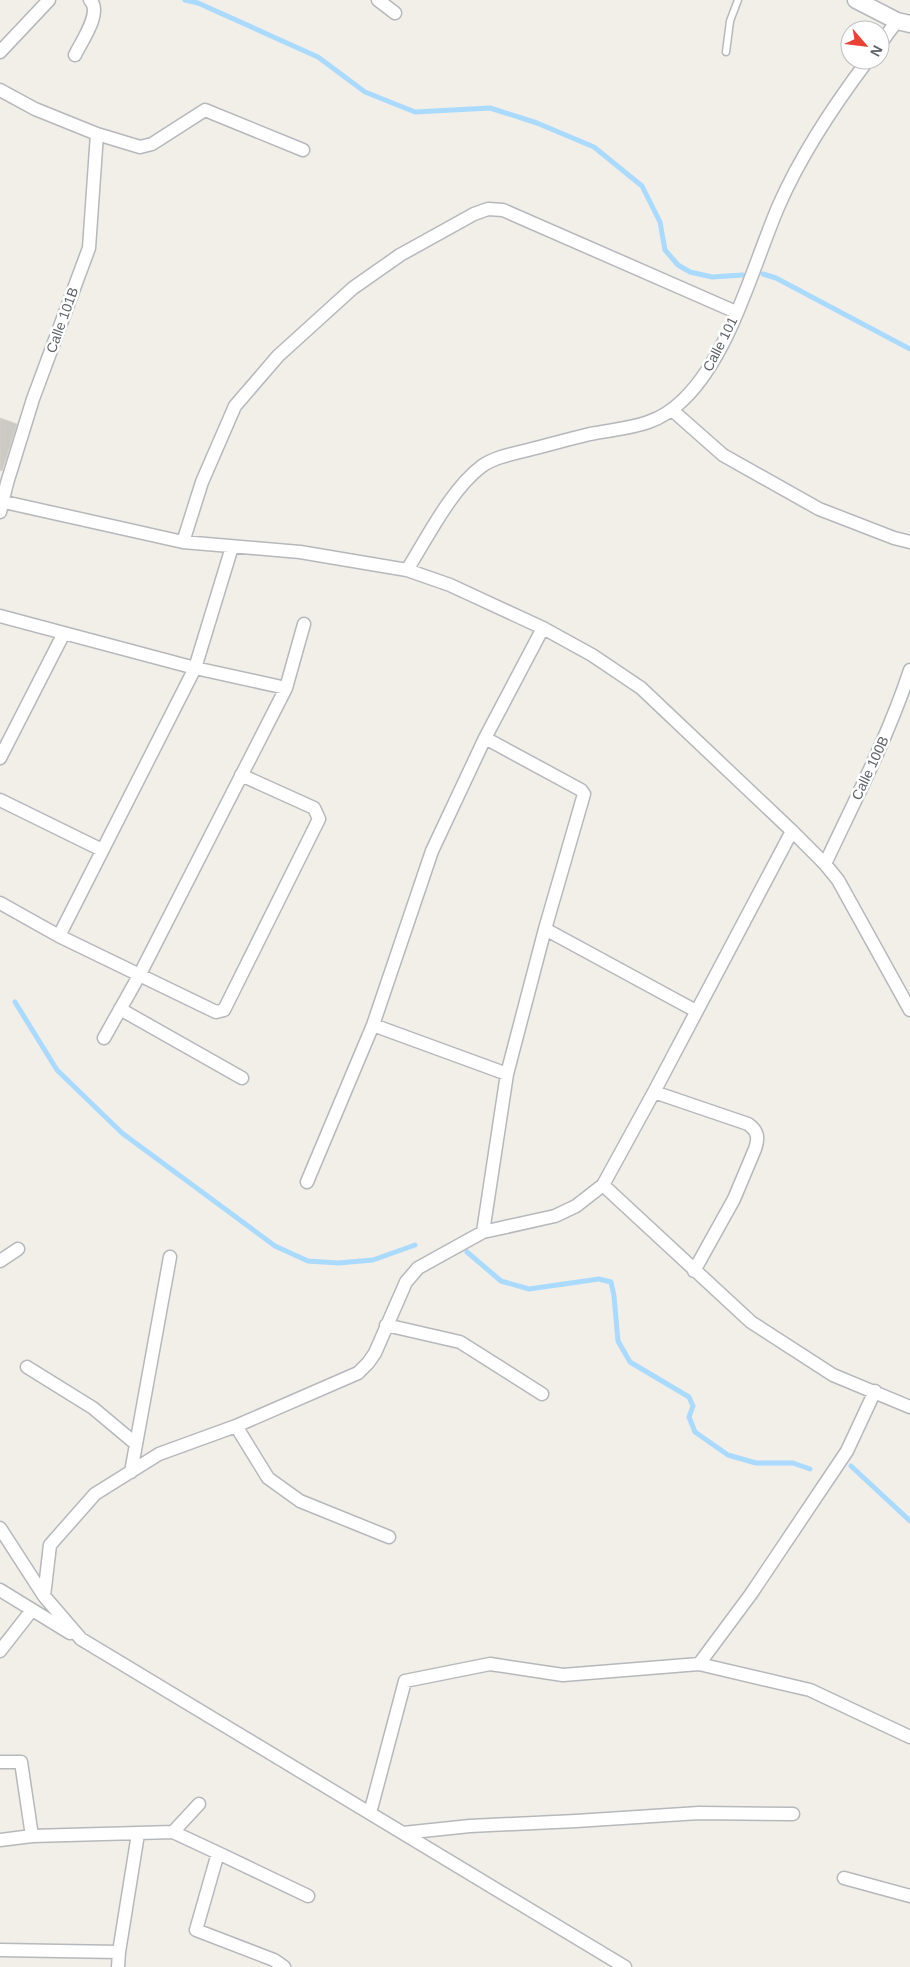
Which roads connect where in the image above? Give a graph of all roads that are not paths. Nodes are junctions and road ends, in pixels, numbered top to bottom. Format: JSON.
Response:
{"nodes":[{"id":1,"x":49,"y":0,"type":"edge"},
{"id":2,"x":90,"y":0,"type":"edge"},
{"id":3,"x":378,"y":0,"type":"edge"},
{"id":4,"x":738,"y":0,"type":"edge"},
{"id":5,"x":856,"y":0,"type":"edge"},
{"id":6,"x":395,"y":13,"type":"dead end"},
{"id":7,"x":904,"y":23,"type":"edge"},
{"id":8,"x":890,"y":35,"type":"edge"},
{"id":9,"x":0,"y":52,"type":"edge"},
{"id":10,"x":726,"y":52,"type":"dead end"},
{"id":11,"x":75,"y":55,"type":"dead end"},
{"id":12,"x":861,"y":70,"type":"edge"},
{"id":13,"x":0,"y":90,"type":"edge"},
{"id":14,"x":97,"y":134,"type":"junction"},
{"id":15,"x":303,"y":150,"type":"dead end"},
{"id":16,"x":736,"y":312,"type":"junction"},
{"id":17,"x":672,"y":410,"type":"junction"},
{"id":18,"x":1,"y":505,"type":"edge"},
{"id":19,"x":183,"y":542,"type":"junction"},
{"id":20,"x":910,"y":542,"type":"edge"},
{"id":21,"x":232,"y":547,"type":"junction"},
{"id":22,"x":408,"y":570,"type":"junction"},
{"id":23,"x":0,"y":616,"type":"edge"},
{"id":24,"x":304,"y":624,"type":"dead end"},
{"id":25,"x":543,"y":628,"type":"junction"},
{"id":26,"x":64,"y":633,"type":"junction"},
{"id":27,"x":194,"y":668,"type":"junction"},
{"id":28,"x":910,"y":670,"type":"edge"},
{"id":29,"x":286,"y":688,"type":"junction"},
{"id":30,"x":484,"y":738,"type":"junction"},
{"id":31,"x":0,"y":758,"type":"edge"},
{"id":32,"x":242,"y":775,"type":"junction"},
{"id":33,"x":0,"y":800,"type":"edge"},
{"id":34,"x":792,"y":831,"type":"junction"},
{"id":35,"x":102,"y":850,"type":"junction"},
{"id":36,"x":825,"y":864,"type":"junction"},
{"id":37,"x":0,"y":903,"type":"edge"},
{"id":38,"x":545,"y":929,"type":"junction"},
{"id":39,"x":59,"y":936,"type":"junction"},
{"id":40,"x":140,"y":974,"type":"junction"},
{"id":41,"x":120,"y":1009,"type":"junction"},
{"id":42,"x":696,"y":1010,"type":"junction"},
{"id":43,"x":910,"y":1010,"type":"edge"},
{"id":44,"x":373,"y":1025,"type":"junction"},
{"id":45,"x":104,"y":1038,"type":"dead end"},
{"id":46,"x":507,"y":1074,"type":"junction"},
{"id":47,"x":242,"y":1078,"type":"dead end"},
{"id":48,"x":654,"y":1092,"type":"junction"},
{"id":49,"x":307,"y":1182,"type":"dead end"},
{"id":50,"x":603,"y":1185,"type":"junction"},
{"id":51,"x":483,"y":1232,"type":"junction"},
{"id":52,"x":18,"y":1249,"type":"dead end"},
{"id":53,"x":170,"y":1257,"type":"dead end"},
{"id":54,"x":0,"y":1261,"type":"edge"},
{"id":55,"x":694,"y":1271,"type":"junction"},
{"id":56,"x":386,"y":1325,"type":"junction"},
{"id":57,"x":27,"y":1367,"type":"dead end"},
{"id":58,"x":875,"y":1391,"type":"junction"},
{"id":59,"x":542,"y":1394,"type":"dead end"},
{"id":60,"x":910,"y":1407,"type":"edge"},
{"id":61,"x":236,"y":1426,"type":"junction"},
{"id":62,"x":136,"y":1444,"type":"junction"},
{"id":63,"x":131,"y":1472,"type":"junction"},
{"id":64,"x":0,"y":1528,"type":"edge"},
{"id":65,"x":389,"y":1537,"type":"dead end"},
{"id":66,"x":0,"y":1590,"type":"edge"},
{"id":67,"x":44,"y":1596,"type":"junction"},
{"id":68,"x":32,"y":1610,"type":"junction"},
{"id":69,"x":81,"y":1639,"type":"junction"},
{"id":70,"x":0,"y":1652,"type":"edge"},
{"id":71,"x":698,"y":1664,"type":"junction"},
{"id":72,"x":909,"y":1735,"type":"edge"},
{"id":73,"x":0,"y":1762,"type":"edge"},
{"id":74,"x":199,"y":1804,"type":"dead end"},
{"id":75,"x":370,"y":1813,"type":"junction"},
{"id":76,"x":793,"y":1814,"type":"dead end"},
{"id":77,"x":173,"y":1832,"type":"junction"},
{"id":78,"x":403,"y":1833,"type":"junction"},
{"id":79,"x":138,"y":1834,"type":"junction"},
{"id":80,"x":32,"y":1836,"type":"junction"},
{"id":81,"x":0,"y":1840,"type":"edge"},
{"id":82,"x":218,"y":1853,"type":"junction"},
{"id":83,"x":844,"y":1878,"type":"dead end"},
{"id":84,"x":308,"y":1896,"type":"dead end"},
{"id":85,"x":910,"y":1896,"type":"edge"},
{"id":86,"x":0,"y":1950,"type":"edge"},
{"id":87,"x":119,"y":1952,"type":"junction"},
{"id":88,"x":118,"y":1967,"type":"edge"},
{"id":89,"x":284,"y":1967,"type":"edge"},
{"id":90,"x":625,"y":1967,"type":"edge"}],
"edges":[{"from":1,"to":9,"type":"street"},
{"from":2,"to":11,"type":"street"},
{"from":3,"to":6,"type":"street"},
{"from":4,"to":10,"type":"lane"},
{"from":5,"to":7,"type":"street"},
{"from":7,"to":8,"type":"street"},
{"from":12,"to":16,"type":"street","name":"Calle 101"},
{"from":13,"to":14,"type":"street"},
{"from":14,"to":15,"type":"street"},
{"from":14,"to":18,"type":"street","name":"Calle 101B"},
{"from":16,"to":17,"type":"street","name":"Calle 101"},
{"from":16,"to":19,"type":"street"},
{"from":17,"to":20,"type":"street"},
{"from":17,"to":22,"type":"street","name":"Calle 101"},
{"from":18,"to":19,"type":"street"},
{"from":19,"to":21,"type":"street"},
{"from":21,"to":22,"type":"street"},
{"from":21,"to":27,"type":"street"},
{"from":22,"to":25,"type":"street"},
{"from":23,"to":26,"type":"street"},
{"from":24,"to":29,"type":"street"},
{"from":25,"to":30,"type":"street"},
{"from":25,"to":34,"type":"street"},
{"from":26,"to":27,"type":"street"},
{"from":26,"to":31,"type":"street"},
{"from":27,"to":29,"type":"street"},
{"from":27,"to":35,"type":"street"},
{"from":28,"to":36,"type":"street","name":"Calle 100B"},
{"from":29,"to":32,"type":"street"},
{"from":30,"to":38,"type":"street"},
{"from":30,"to":44,"type":"street"},
{"from":32,"to":40,"type":"street"},
{"from":32,"to":40,"type":"street"},
{"from":33,"to":35,"type":"street"},
{"from":34,"to":36,"type":"street"},
{"from":34,"to":42,"type":"street"},
{"from":35,"to":39,"type":"street"},
{"from":36,"to":43,"type":"street"},
{"from":37,"to":39,"type":"street"},
{"from":38,"to":42,"type":"street"},
{"from":38,"to":46,"type":"street"},
{"from":39,"to":40,"type":"street"},
{"from":40,"to":41,"type":"street"},
{"from":41,"to":45,"type":"street"},
{"from":41,"to":47,"type":"street"},
{"from":42,"to":48,"type":"street"},
{"from":44,"to":46,"type":"street"},
{"from":44,"to":49,"type":"street"},
{"from":46,"to":51,"type":"street"},
{"from":48,"to":50,"type":"street"},
{"from":48,"to":55,"type":"street"},
{"from":50,"to":51,"type":"street"},
{"from":50,"to":55,"type":"street"},
{"from":51,"to":56,"type":"street"},
{"from":52,"to":54,"type":"street"},
{"from":53,"to":62,"type":"street"},
{"from":55,"to":58,"type":"street"},
{"from":56,"to":59,"type":"street"},
{"from":56,"to":61,"type":"street"},
{"from":57,"to":62,"type":"street"},
{"from":58,"to":60,"type":"street"},
{"from":58,"to":71,"type":"street"},
{"from":61,"to":63,"type":"street"},
{"from":61,"to":65,"type":"street"},
{"from":62,"to":63,"type":"street"},
{"from":63,"to":67,"type":"street"},
{"from":64,"to":67,"type":"street"},
{"from":66,"to":68,"type":"street"},
{"from":67,"to":69,"type":"street"},
{"from":68,"to":69,"type":"street"},
{"from":68,"to":70,"type":"street"},
{"from":69,"to":75,"type":"street"},
{"from":71,"to":72,"type":"street"},
{"from":71,"to":75,"type":"street"},
{"from":73,"to":80,"type":"street"},
{"from":74,"to":77,"type":"street"},
{"from":75,"to":78,"type":"street"},
{"from":76,"to":78,"type":"street"},
{"from":77,"to":79,"type":"street"},
{"from":77,"to":82,"type":"street"},
{"from":78,"to":90,"type":"street"},
{"from":79,"to":80,"type":"street"},
{"from":79,"to":87,"type":"street"},
{"from":80,"to":81,"type":"street"},
{"from":82,"to":84,"type":"street"},
{"from":82,"to":89,"type":"street"},
{"from":83,"to":85,"type":"street"},
{"from":86,"to":87,"type":"street"},
{"from":87,"to":88,"type":"street"}]}
